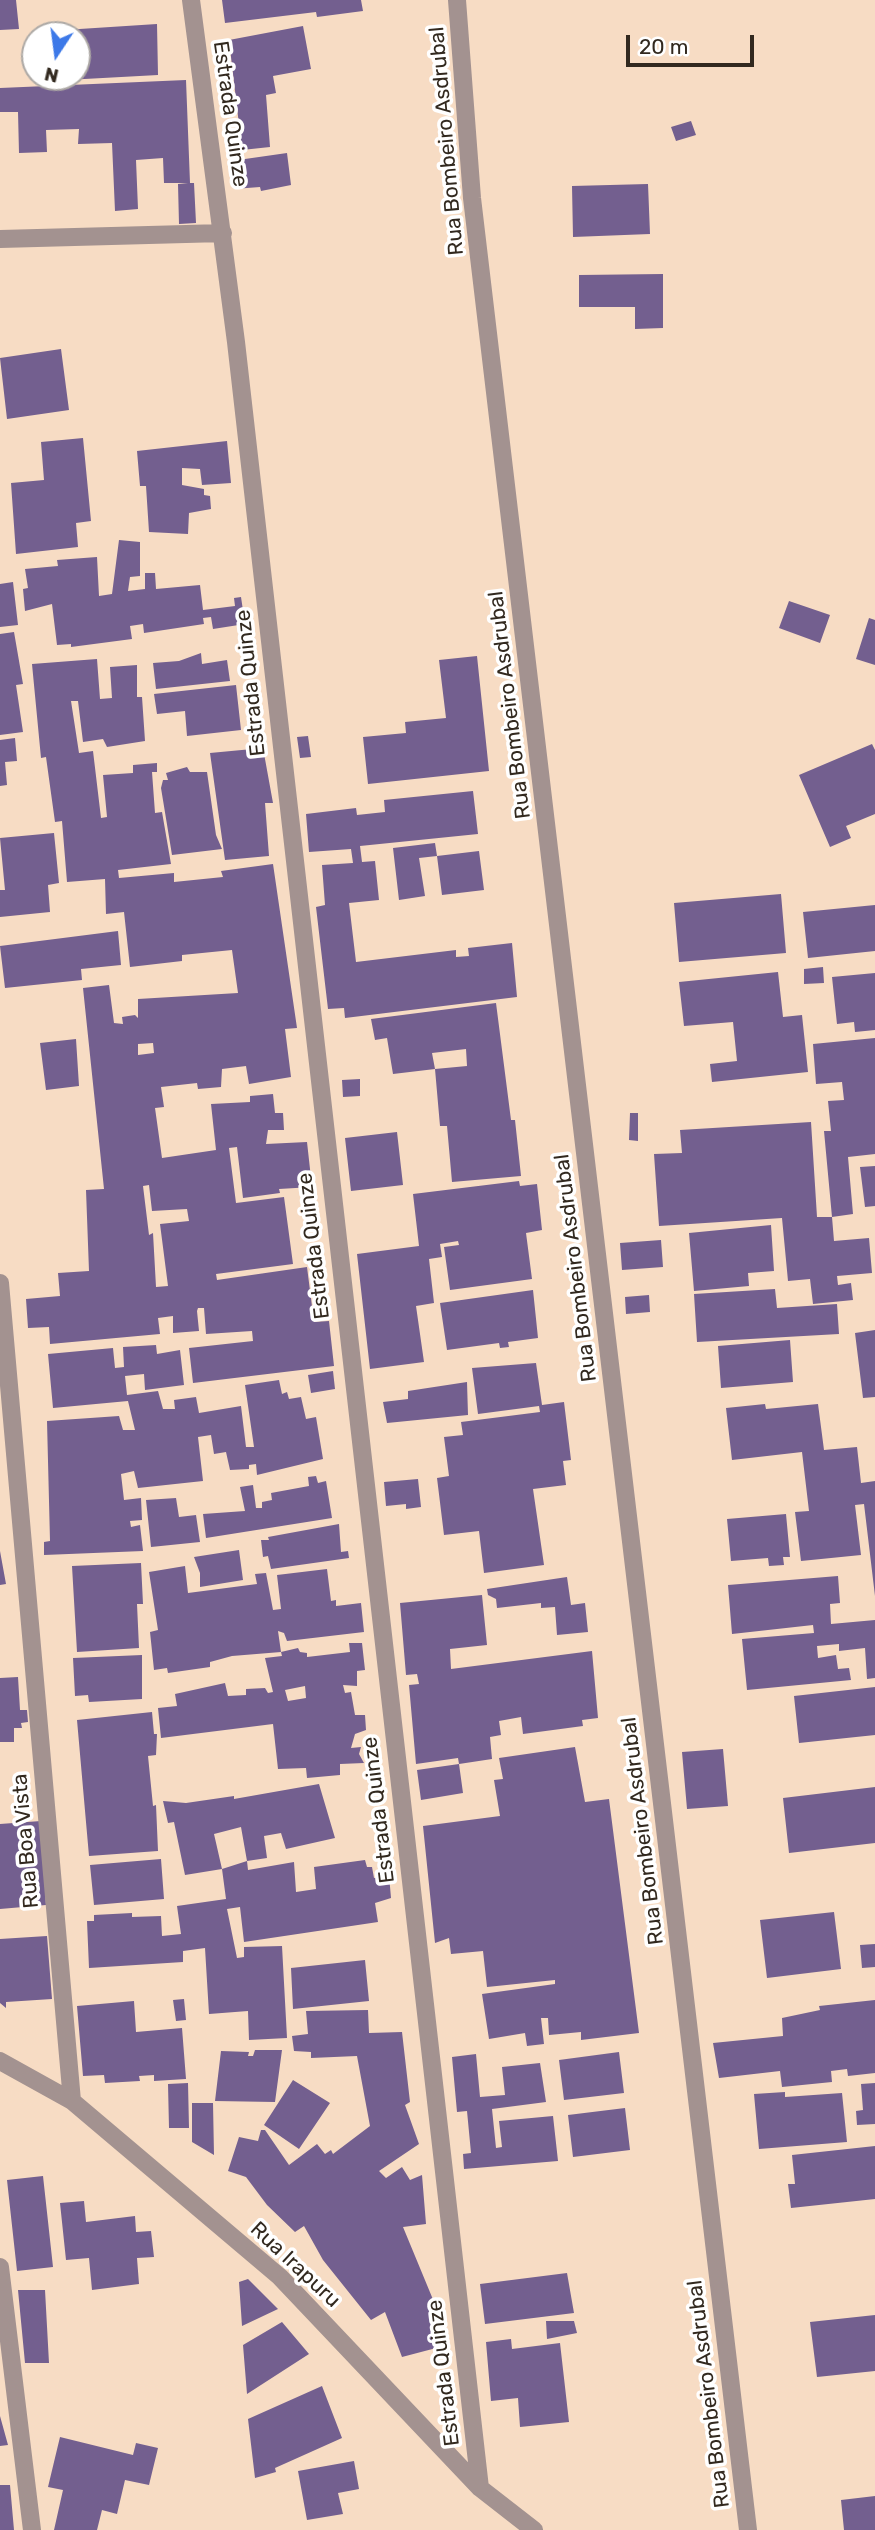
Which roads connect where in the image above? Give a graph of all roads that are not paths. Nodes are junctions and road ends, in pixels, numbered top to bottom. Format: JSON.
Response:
{"nodes":[{"id":1,"x":191,"y":0,"type":"edge"},
{"id":2,"x":457,"y":0,"type":"edge"},
{"id":3,"x":223,"y":233,"type":"junction"},
{"id":4,"x":0,"y":239,"type":"edge"},
{"id":5,"x":0,"y":1283,"type":"edge"},
{"id":6,"x":0,"y":2061,"type":"edge"},
{"id":7,"x":72,"y":2101,"type":"junction"},
{"id":8,"x":0,"y":2267,"type":"edge"},
{"id":9,"x":480,"y":2488,"type":"junction"},
{"id":10,"x":32,"y":2530,"type":"edge"},
{"id":11,"x":534,"y":2530,"type":"edge"},
{"id":12,"x":748,"y":2530,"type":"edge"}],
"edges":[{"from":1,"to":3,"type":"street","name":"Estrada Quinze"},
{"from":2,"to":12,"type":"street","name":"Rua Bombeiro Asdrubal"},
{"from":3,"to":4,"type":"street"},
{"from":3,"to":9,"type":"street","name":"Estrada Quinze"},
{"from":5,"to":7,"type":"street","name":"Rua Boa Vista"},
{"from":6,"to":7,"type":"street","name":"Rua Irapuru"},
{"from":7,"to":9,"type":"street","name":"Rua Irapuru"},
{"from":8,"to":10,"type":"street"},
{"from":9,"to":11,"type":"street","name":"Rua Irapuru"}]}
